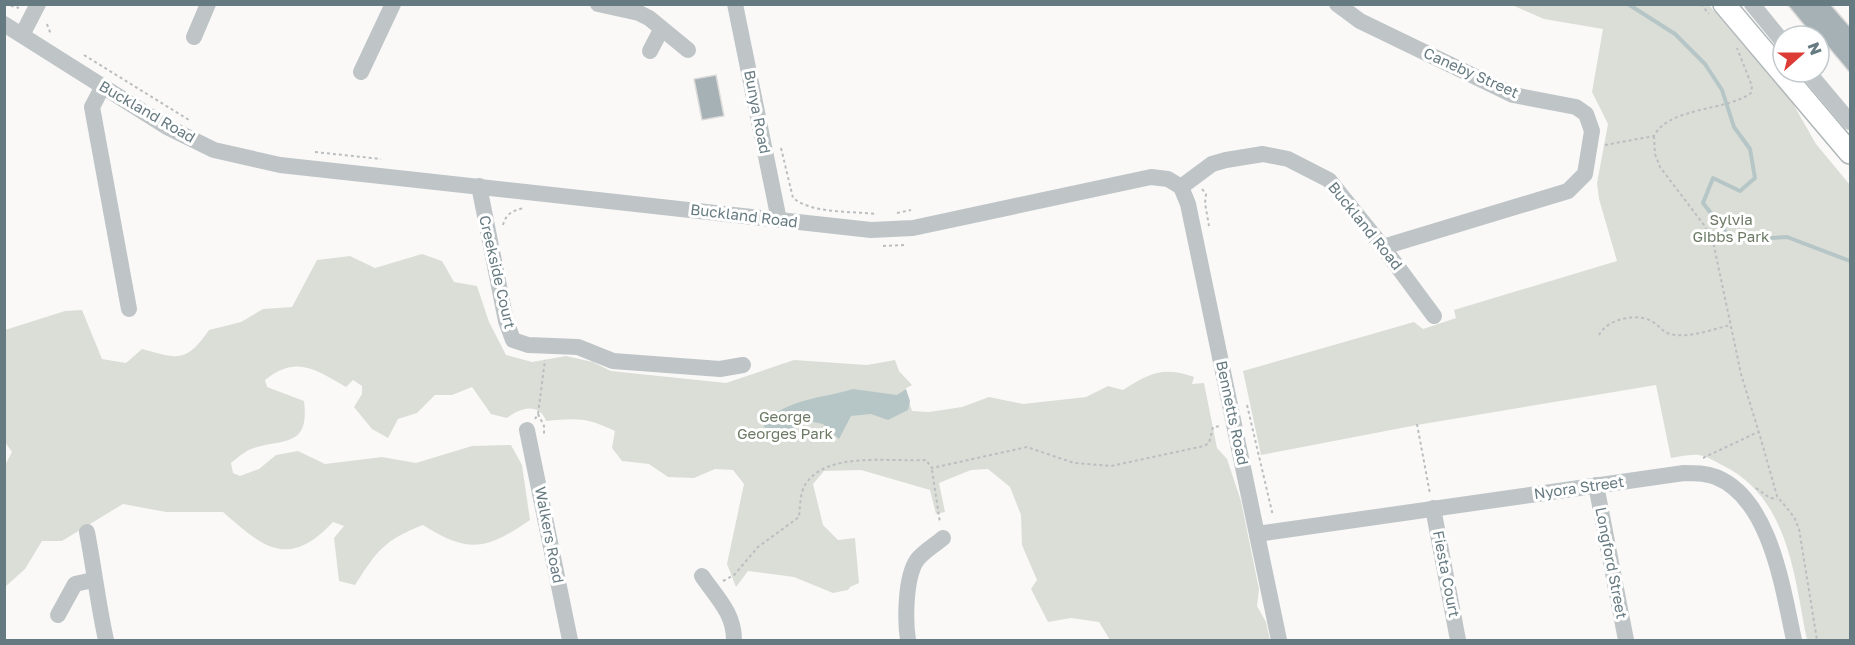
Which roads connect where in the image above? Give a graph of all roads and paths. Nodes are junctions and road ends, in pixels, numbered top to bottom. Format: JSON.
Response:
{"nodes":[{"id":1,"x":5,"y":4,"type":"edge"},
{"id":2,"x":208,"y":4,"type":"edge"},
{"id":3,"x":393,"y":4,"type":"edge"},
{"id":4,"x":598,"y":4,"type":"edge"},
{"id":5,"x":735,"y":4,"type":"edge"},
{"id":6,"x":1337,"y":4,"type":"edge"},
{"id":7,"x":1701,"y":4,"type":"edge"},
{"id":8,"x":1752,"y":4,"type":"edge"},
{"id":9,"x":30,"y":7,"type":"edge"},
{"id":10,"x":1718,"y":11,"type":"edge"},
{"id":11,"x":4,"y":24,"type":"edge"},
{"id":12,"x":47,"y":24,"type":"dead end"},
{"id":13,"x":1771,"y":27,"type":"edge"},
{"id":14,"x":662,"y":30,"type":"junction"},
{"id":15,"x":22,"y":35,"type":"junction"},
{"id":16,"x":51,"y":35,"type":"dead end"},
{"id":17,"x":194,"y":37,"type":"dead end"},
{"id":18,"x":1734,"y":43,"type":"dead end"},
{"id":19,"x":688,"y":50,"type":"dead end"},
{"id":20,"x":650,"y":51,"type":"dead end"},
{"id":21,"x":80,"y":53,"type":"dead end"},
{"id":22,"x":361,"y":72,"type":"dead end"},
{"id":23,"x":1818,"y":84,"type":"edge"},
{"id":24,"x":103,"y":86,"type":"junction"},
{"id":25,"x":1851,"y":122,"type":"edge"},
{"id":26,"x":198,"y":126,"type":"dead end"},
{"id":27,"x":1654,"y":136,"type":"junction"},
{"id":28,"x":780,"y":145,"type":"dead end"},
{"id":29,"x":1590,"y":147,"type":"junction"},
{"id":30,"x":315,"y":152,"type":"dead end"},
{"id":31,"x":1851,"y":153,"type":"edge"},
{"id":32,"x":381,"y":159,"type":"dead end"},
{"id":33,"x":478,"y":186,"type":"junction"},
{"id":34,"x":1181,"y":187,"type":"junction"},
{"id":35,"x":535,"y":208,"type":"dead end"},
{"id":36,"x":911,"y":210,"type":"dead end"},
{"id":37,"x":882,"y":214,"type":"dead end"},
{"id":38,"x":891,"y":214,"type":"dead end"},
{"id":39,"x":779,"y":220,"type":"junction"},
{"id":40,"x":502,"y":230,"type":"dead end"},
{"id":41,"x":905,"y":244,"type":"dead end"},
{"id":42,"x":882,"y":246,"type":"dead end"},
{"id":43,"x":1383,"y":247,"type":"junction"},
{"id":44,"x":129,"y":309,"type":"dead end"},
{"id":45,"x":1434,"y":316,"type":"dead end"},
{"id":46,"x":1731,"y":325,"type":"junction"},
{"id":47,"x":1599,"y":335,"type":"dead end"},
{"id":48,"x":545,"y":354,"type":"dead end"},
{"id":49,"x":743,"y":365,"type":"dead end"},
{"id":50,"x":538,"y":414,"type":"dead end"},
{"id":51,"x":1234,"y":424,"type":"junction"},
{"id":52,"x":1417,"y":424,"type":"dead end"},
{"id":53,"x":527,"y":430,"type":"dead end"},
{"id":54,"x":932,"y":468,"type":"junction"},
{"id":55,"x":1596,"y":485,"type":"junction"},
{"id":56,"x":1433,"y":508,"type":"junction"},
{"id":57,"x":87,"y":531,"type":"dead end"},
{"id":58,"x":1257,"y":534,"type":"junction"},
{"id":59,"x":943,"y":538,"type":"joint"},
{"id":60,"x":93,"y":580,"type":"junction"},
{"id":61,"x":706,"y":582,"type":"joint"},
{"id":62,"x":58,"y":615,"type":"dead end"},
{"id":63,"x":106,"y":640,"type":"edge"},
{"id":64,"x":570,"y":640,"type":"edge"},
{"id":65,"x":734,"y":640,"type":"edge"},
{"id":66,"x":908,"y":640,"type":"edge"},
{"id":67,"x":1279,"y":640,"type":"edge"},
{"id":68,"x":1458,"y":640,"type":"edge"},
{"id":69,"x":1626,"y":640,"type":"edge"},
{"id":70,"x":1794,"y":640,"type":"edge"},
{"id":71,"x":1817,"y":640,"type":"edge"}],
"edges":[{"from":1,"to":9,"type":"path"},
{"from":2,"to":17,"type":"street"},
{"from":3,"to":22,"type":"street"},
{"from":4,"to":14,"type":"street"},
{"from":5,"to":39,"type":"street","name":"Bunya Road"},
{"from":6,"to":29,"type":"street","name":"Caneby Street"},
{"from":7,"to":10,"type":"path"},
{"from":8,"to":13,"type":"street"},
{"from":9,"to":15,"type":"street"},
{"from":10,"to":31,"type":"main road"},
{"from":11,"to":15,"type":"street","name":"Buckland Road"},
{"from":12,"to":16,"type":"path"},
{"from":14,"to":19,"type":"street"},
{"from":14,"to":20,"type":"street"},
{"from":15,"to":24,"type":"street","name":"Buckland Road"},
{"from":18,"to":27,"type":"path"},
{"from":21,"to":26,"type":"path"},
{"from":23,"to":25,"type":"street"},
{"from":24,"to":33,"type":"street","name":"Buckland Road"},
{"from":24,"to":44,"type":"street"},
{"from":27,"to":29,"type":"path"},
{"from":27,"to":46,"type":"path"},
{"from":28,"to":37,"type":"path"},
{"from":29,"to":43,"type":"street","name":"Caneby Street"},
{"from":30,"to":32,"type":"path"},
{"from":33,"to":39,"type":"street","name":"Buckland Road"},
{"from":33,"to":49,"type":"street","name":"Creekside Court"},
{"from":34,"to":39,"type":"street","name":"Buckland Road"},
{"from":34,"to":43,"type":"street","name":"Buckland Road"},
{"from":34,"to":51,"type":"street","name":"Bennetts Road"},
{"from":35,"to":40,"type":"path"},
{"from":36,"to":38,"type":"path"},
{"from":41,"to":42,"type":"path"},
{"from":43,"to":45,"type":"street","name":"Buckland Road"},
{"from":46,"to":47,"type":"path"},
{"from":46,"to":71,"type":"path"},
{"from":48,"to":50,"type":"path"},
{"from":51,"to":54,"type":"path"},
{"from":51,"to":58,"type":"street","name":"Bennetts Road"},
{"from":52,"to":56,"type":"path"},
{"from":53,"to":64,"type":"street","name":"Walkers Road"},
{"from":54,"to":59,"type":"path"},
{"from":54,"to":61,"type":"path"},
{"from":55,"to":56,"type":"street","name":"Nyora Street"},
{"from":55,"to":69,"type":"street","name":"Longford Street"},
{"from":55,"to":70,"type":"street","name":"Nyora Street"},
{"from":56,"to":58,"type":"street","name":"Nyora Street"},
{"from":56,"to":68,"type":"street","name":"Fiesta Court"},
{"from":57,"to":60,"type":"street"},
{"from":58,"to":67,"type":"street","name":"Bennetts Road"},
{"from":59,"to":66,"type":"street"},
{"from":60,"to":62,"type":"street"},
{"from":60,"to":63,"type":"street"},
{"from":61,"to":65,"type":"street"}]}
